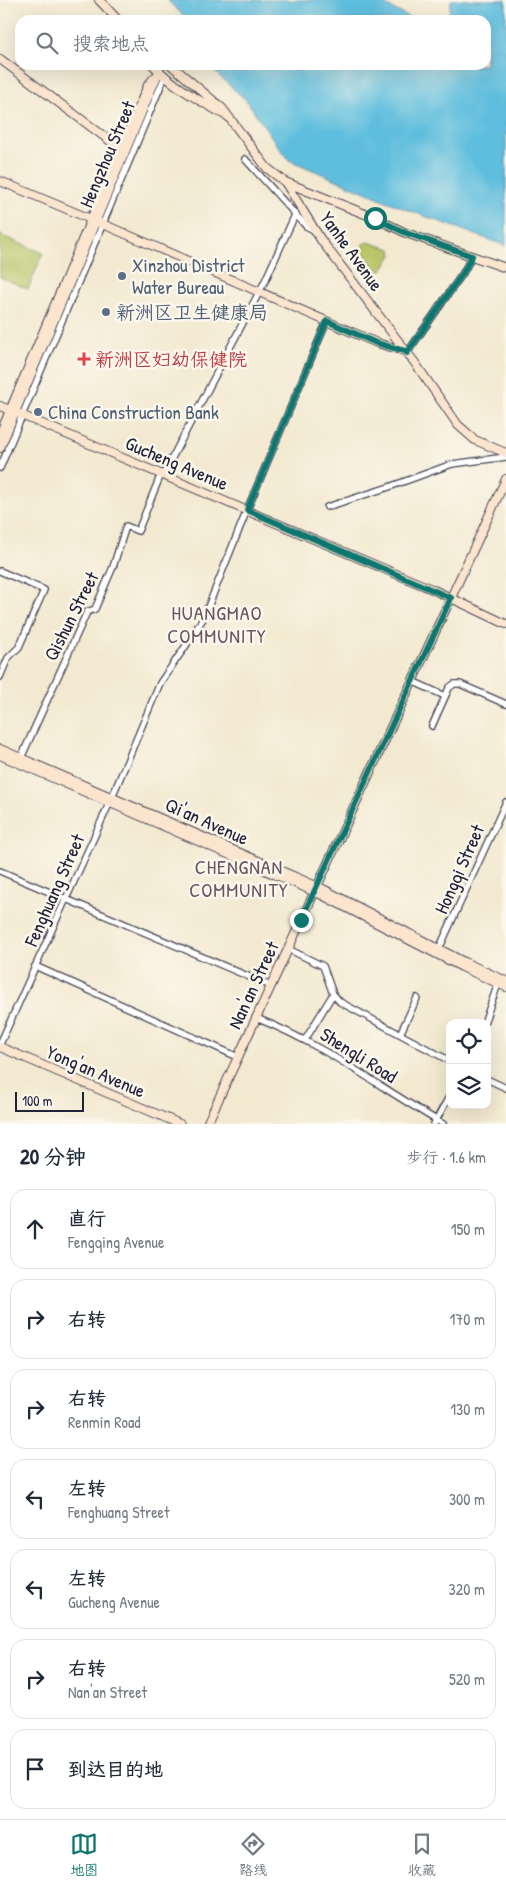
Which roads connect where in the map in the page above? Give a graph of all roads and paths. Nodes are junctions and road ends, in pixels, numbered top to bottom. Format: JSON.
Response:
{"nodes":[{"id":1,"x":99,"y":0,"type":"edge"},
{"id":2,"x":109,"y":10,"type":"junction"},
{"id":3,"x":112,"y":15,"type":"edge"},
{"id":4,"x":114,"y":15,"type":"edge"},
{"id":5,"x":0,"y":59,"type":"edge"},
{"id":6,"x":158,"y":70,"type":"edge"},
{"id":7,"x":177,"y":70,"type":"edge"},
{"id":8,"x":162,"y":74,"type":"junction"},
{"id":9,"x":229,"y":117,"type":"junction"},
{"id":10,"x":121,"y":149,"type":"junction"},
{"id":11,"x":245,"y":159,"type":"dead end"},
{"id":12,"x":0,"y":181,"type":"edge"},
{"id":13,"x":284,"y":182,"type":"junction"},
{"id":14,"x":295,"y":215,"type":"junction"},
{"id":15,"x":97,"y":221,"type":"junction"},
{"id":16,"x":316,"y":231,"type":"junction"},
{"id":17,"x":472,"y":256,"type":"junction"},
{"id":18,"x":506,"y":268,"type":"edge"},
{"id":19,"x":259,"y":292,"type":"junction"},
{"id":20,"x":327,"y":321,"type":"junction"},
{"id":21,"x":406,"y":352,"type":"junction"},
{"id":22,"x":0,"y":406,"type":"edge"},
{"id":23,"x":16,"y":412,"type":"junction"},
{"id":24,"x":0,"y":434,"type":"edge"},
{"id":25,"x":0,"y":448,"type":"edge"},
{"id":26,"x":506,"y":453,"type":"edge"},
{"id":27,"x":506,"y":457,"type":"edge"},
{"id":28,"x":0,"y":468,"type":"edge"},
{"id":29,"x":162,"y":474,"type":"junction"},
{"id":30,"x":506,"y":479,"type":"edge"},
{"id":31,"x":327,"y":508,"type":"dead end"},
{"id":32,"x":247,"y":510,"type":"junction"},
{"id":33,"x":0,"y":571,"type":"edge"},
{"id":34,"x":451,"y":598,"type":"junction"},
{"id":35,"x":506,"y":624,"type":"edge"},
{"id":36,"x":0,"y":677,"type":"edge"},
{"id":37,"x":412,"y":681,"type":"junction"},
{"id":38,"x":445,"y":696,"type":"junction"},
{"id":39,"x":506,"y":704,"type":"edge"},
{"id":40,"x":432,"y":726,"type":"dead end"},
{"id":41,"x":0,"y":749,"type":"edge"},
{"id":42,"x":0,"y":755,"type":"edge"},
{"id":43,"x":21,"y":758,"type":"junction"},
{"id":44,"x":111,"y":800,"type":"junction"},
{"id":45,"x":506,"y":802,"type":"edge"},
{"id":46,"x":0,"y":871,"type":"edge"},
{"id":47,"x":316,"y":889,"type":"junction"},
{"id":48,"x":66,"y":898,"type":"junction"},
{"id":49,"x":288,"y":949,"type":"junction"},
{"id":50,"x":439,"y":949,"type":"junction"},
{"id":51,"x":35,"y":966,"type":"junction"},
{"id":52,"x":503,"y":984,"type":"edge"},
{"id":53,"x":271,"y":986,"type":"junction"},
{"id":54,"x":333,"y":994,"type":"junction"},
{"id":55,"x":417,"y":998,"type":"dead end"},
{"id":56,"x":256,"y":1018,"type":"junction"},
{"id":57,"x":486,"y":1019,"type":"edge"},
{"id":58,"x":400,"y":1034,"type":"junction"},
{"id":59,"x":305,"y":1040,"type":"junction"},
{"id":60,"x":0,"y":1046,"type":"edge"},
{"id":61,"x":238,"y":1057,"type":"junction"},
{"id":62,"x":446,"y":1059,"type":"edge"},
{"id":63,"x":491,"y":1081,"type":"edge"},
{"id":64,"x":506,"y":1088,"type":"edge"},
{"id":65,"x":446,"y":1102,"type":"edge"},
{"id":66,"x":435,"y":1122,"type":"edge"},
{"id":67,"x":180,"y":1124,"type":"edge"},
{"id":68,"x":207,"y":1124,"type":"edge"},
{"id":69,"x":443,"y":1124,"type":"edge"}],
"edges":[{"from":1,"to":2,"type":"main road"},
{"from":2,"to":3,"type":"main road"},
{"from":2,"to":4,"type":"main road"},
{"from":5,"to":10,"type":"main road"},
{"from":6,"to":8,"type":"main road"},
{"from":7,"to":9,"type":"main road","name":"Yanhe Avenue"},
{"from":8,"to":9,"type":"main road"},
{"from":8,"to":10,"type":"main road","name":"Hengzhou Street"},
{"from":8,"to":15,"type":"main road","name":"Hengzhou Street"},
{"from":9,"to":13,"type":"main road","name":"Yanhe Avenue"},
{"from":10,"to":15,"type":"main road","name":"Hengzhou Street"},
{"from":11,"to":14,"type":"street"},
{"from":12,"to":15,"type":"main road"},
{"from":13,"to":16,"type":"main road","name":"Yanhe Avenue"},
{"from":13,"to":17,"type":"main road"},
{"from":14,"to":16,"type":"street"},
{"from":14,"to":19,"type":"street","name":"Qishun Street"},
{"from":15,"to":19,"type":"main road"},
{"from":15,"to":23,"type":"main road","name":"Hengzhou Street"},
{"from":15,"to":23,"type":"street"},
{"from":16,"to":21,"type":"main road","name":"Yanhe Avenue"},
{"from":17,"to":18,"type":"main road"},
{"from":17,"to":21,"type":"street"},
{"from":19,"to":20,"type":"main road"},
{"from":19,"to":29,"type":"street","name":"Qishun Street"},
{"from":20,"to":21,"type":"main road"},
{"from":20,"to":32,"type":"street","name":"Fenghuang Street"},
{"from":21,"to":26,"type":"main road","name":"Yanhe Avenue"},
{"from":22,"to":23,"type":"main road","name":"Gucheng Avenue"},
{"from":23,"to":24,"type":"main road","name":"Hengzhou Street"},
{"from":23,"to":25,"type":"main road","name":"Hengzhou Street"},
{"from":23,"to":28,"type":"street"},
{"from":23,"to":29,"type":"main road","name":"Gucheng Avenue"},
{"from":27,"to":31,"type":"street"},
{"from":29,"to":32,"type":"main road","name":"Gucheng Avenue"},
{"from":29,"to":43,"type":"street","name":"Qishun Street"},
{"from":30,"to":34,"type":"main road","name":"Nan'an Street"},
{"from":32,"to":34,"type":"main road","name":"Gucheng Avenue"},
{"from":32,"to":44,"type":"street","name":"Fenghuang Street"},
{"from":33,"to":36,"type":"street"},
{"from":34,"to":35,"type":"main road","name":"Gucheng Avenue"},
{"from":34,"to":37,"type":"main road","name":"Nan'an Street"},
{"from":37,"to":38,"type":"street"},
{"from":37,"to":47,"type":"main road","name":"Nan'an Street"},
{"from":38,"to":39,"type":"street"},
{"from":38,"to":40,"type":"street"},
{"from":41,"to":43,"type":"main road","name":"Qi'an Avenue"},
{"from":42,"to":44,"type":"main road","name":"Qi'an Avenue"},
{"from":43,"to":44,"type":"main road","name":"Qi'an Avenue"},
{"from":44,"to":47,"type":"main road","name":"Qi'an Avenue"},
{"from":44,"to":48,"type":"street","name":"Fenghuang Street"},
{"from":45,"to":50,"type":"street","name":"Hongqi Street"},
{"from":46,"to":48,"type":"street"},
{"from":47,"to":49,"type":"main road","name":"Nan'an Street"},
{"from":47,"to":50,"type":"main road","name":"Qi'an Avenue"},
{"from":47,"to":52,"type":"main road","name":"Qi'an Avenue"},
{"from":48,"to":51,"type":"street","name":"Fenghuang Street"},
{"from":48,"to":53,"type":"street"},
{"from":49,"to":53,"type":"main road","name":"Nan'an Street"},
{"from":49,"to":54,"type":"street"},
{"from":50,"to":52,"type":"main road","name":"Qi'an Avenue"},
{"from":51,"to":60,"type":"street","name":"Fenghuang Street"},
{"from":51,"to":61,"type":"street"},
{"from":52,"to":57,"type":"street"},
{"from":53,"to":56,"type":"main road","name":"Nan'an Street"},
{"from":54,"to":58,"type":"street"},
{"from":54,"to":59,"type":"street"},
{"from":55,"to":58,"type":"street"},
{"from":56,"to":59,"type":"street","name":"Shengli Road"},
{"from":56,"to":61,"type":"main road","name":"Nan'an Street"},
{"from":58,"to":62,"type":"street"},
{"from":59,"to":66,"type":"street","name":"Shengli Road"},
{"from":60,"to":67,"type":"main road","name":"Yong'an Avenue"},
{"from":61,"to":68,"type":"main road","name":"Nan'an Street"},
{"from":63,"to":64,"type":"street"},
{"from":65,"to":66,"type":"street"},
{"from":66,"to":69,"type":"street","name":"Shengli Road"}]}
